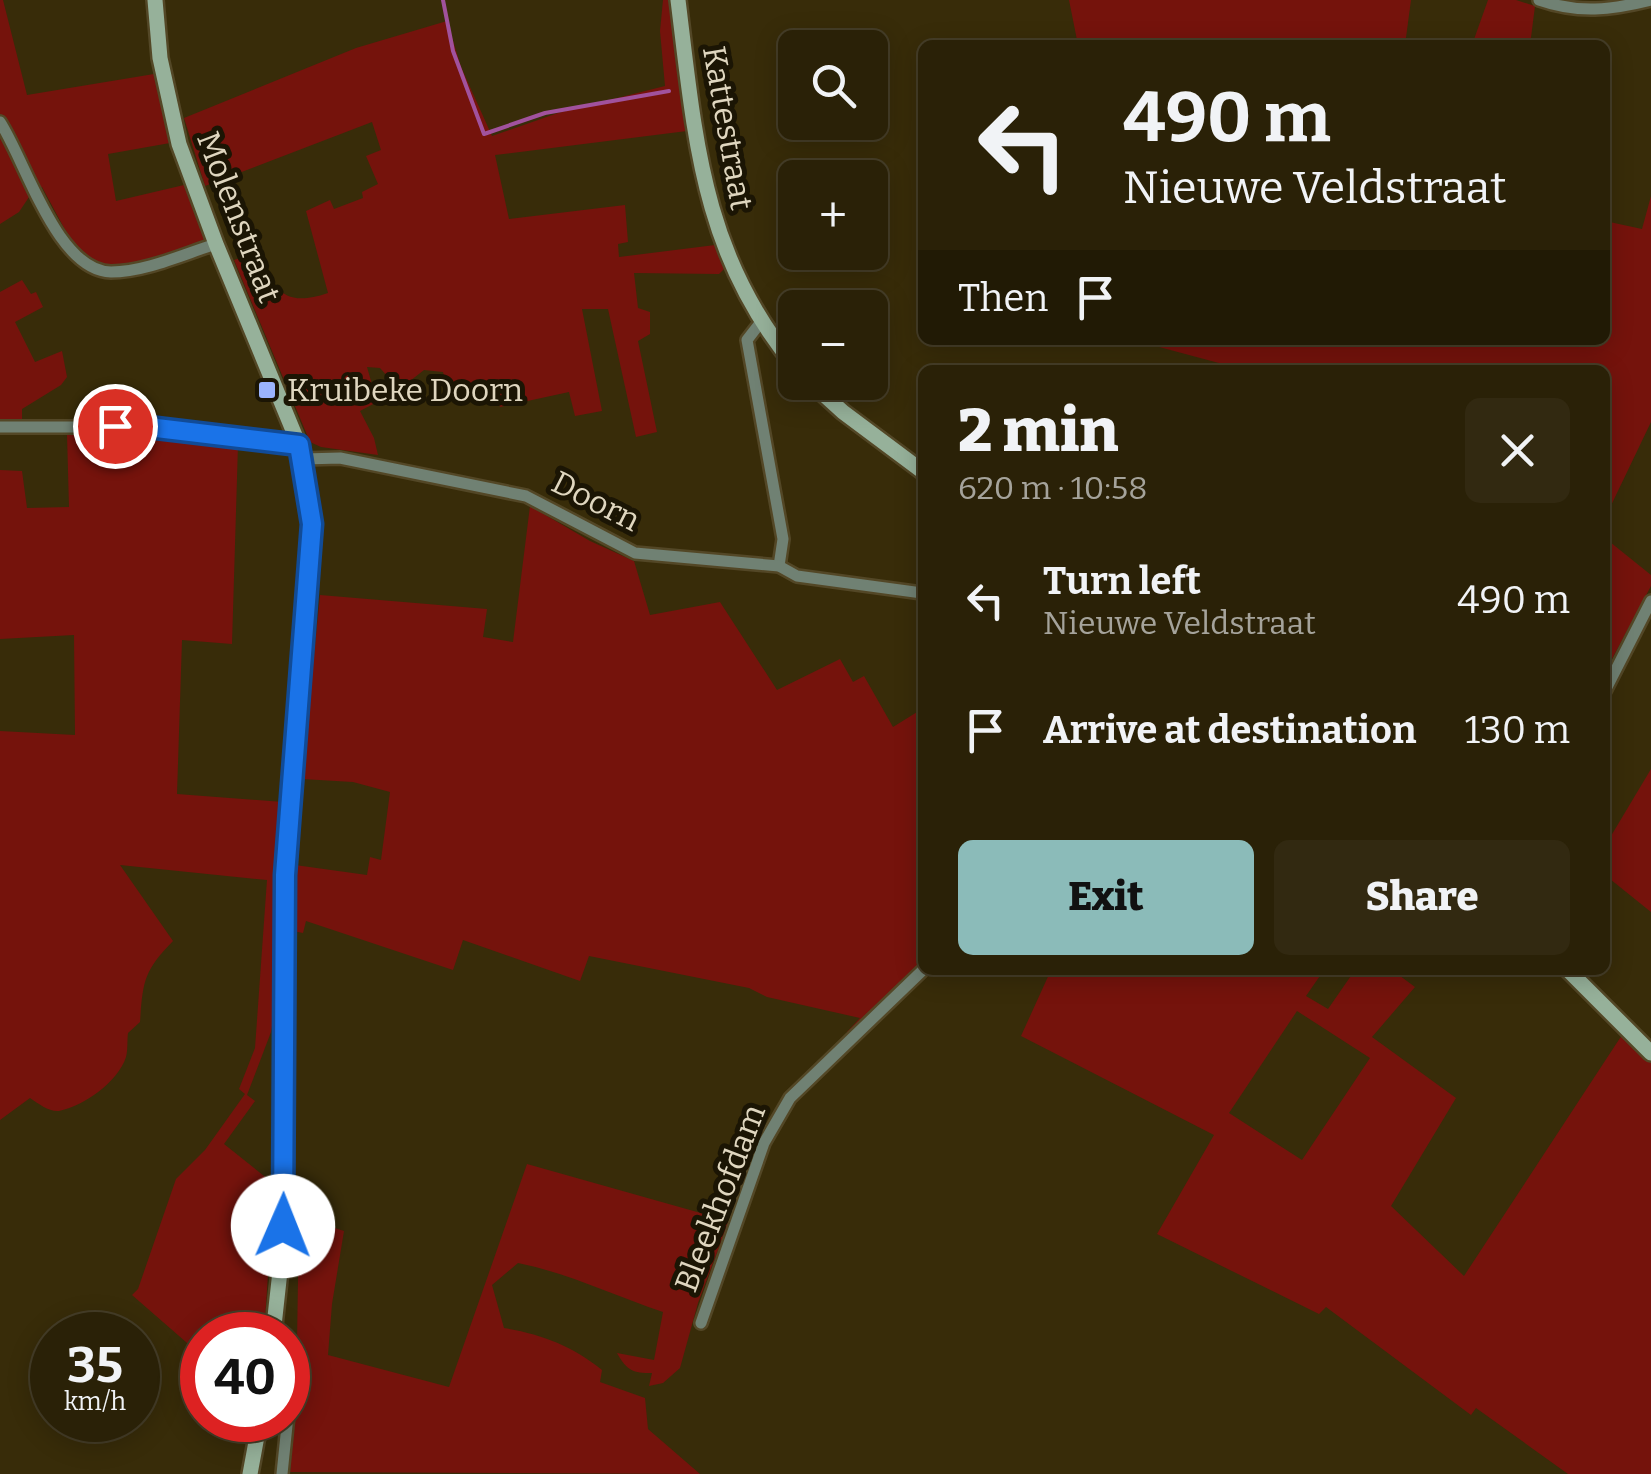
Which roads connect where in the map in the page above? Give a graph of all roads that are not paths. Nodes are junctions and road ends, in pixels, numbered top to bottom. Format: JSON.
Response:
{"nodes":[{"id":1,"x":155,"y":0,"type":"edge"},
{"id":2,"x":678,"y":0,"type":"edge"},
{"id":3,"x":1539,"y":0,"type":"edge"},
{"id":4,"x":1651,"y":0,"type":"edge"},
{"id":5,"x":0,"y":122,"type":"edge"},
{"id":6,"x":216,"y":244,"type":"junction"},
{"id":7,"x":761,"y":322,"type":"junction"},
{"id":8,"x":778,"y":344,"type":"edge"},
{"id":9,"x":830,"y":400,"type":"edge"},
{"id":10,"x":0,"y":427,"type":"edge"},
{"id":11,"x":301,"y":452,"type":"junction"},
{"id":12,"x":918,"y":468,"type":"edge"},
{"id":13,"x":779,"y":566,"type":"junction"},
{"id":14,"x":918,"y":592,"type":"edge"},
{"id":15,"x":1651,"y":602,"type":"edge"},
{"id":16,"x":1610,"y":680,"type":"edge"},
{"id":17,"x":919,"y":975,"type":"edge"},
{"id":18,"x":1573,"y":975,"type":"edge"},
{"id":19,"x":1651,"y":1053,"type":"edge"},
{"id":20,"x":275,"y":1312,"type":"edge"},
{"id":21,"x":701,"y":1322,"type":"dead end"},
{"id":22,"x":256,"y":1442,"type":"edge"},
{"id":23,"x":285,"y":1442,"type":"edge"},
{"id":24,"x":250,"y":1474,"type":"edge"},
{"id":25,"x":282,"y":1474,"type":"edge"}],
"edges":[{"from":1,"to":6,"type":"street","name":"Molenstraat"},
{"from":2,"to":7,"type":"street","name":"Kattestraat"},
{"from":3,"to":4,"type":"street"},
{"from":5,"to":6,"type":"street"},
{"from":6,"to":11,"type":"street","name":"Molenstraat"},
{"from":7,"to":8,"type":"street","name":"Kattestraat"},
{"from":7,"to":13,"type":"street"},
{"from":9,"to":12,"type":"street"},
{"from":10,"to":11,"type":"street","name":"Doorn"},
{"from":11,"to":13,"type":"street","name":"Doorn"},
{"from":11,"to":20,"type":"street","name":"Molenstraat"},
{"from":13,"to":14,"type":"street","name":"Doorn"},
{"from":15,"to":16,"type":"street"},
{"from":17,"to":21,"type":"street","name":"Bleekhofdam"},
{"from":18,"to":19,"type":"street"},
{"from":22,"to":24,"type":"street"},
{"from":23,"to":25,"type":"street"}]}
